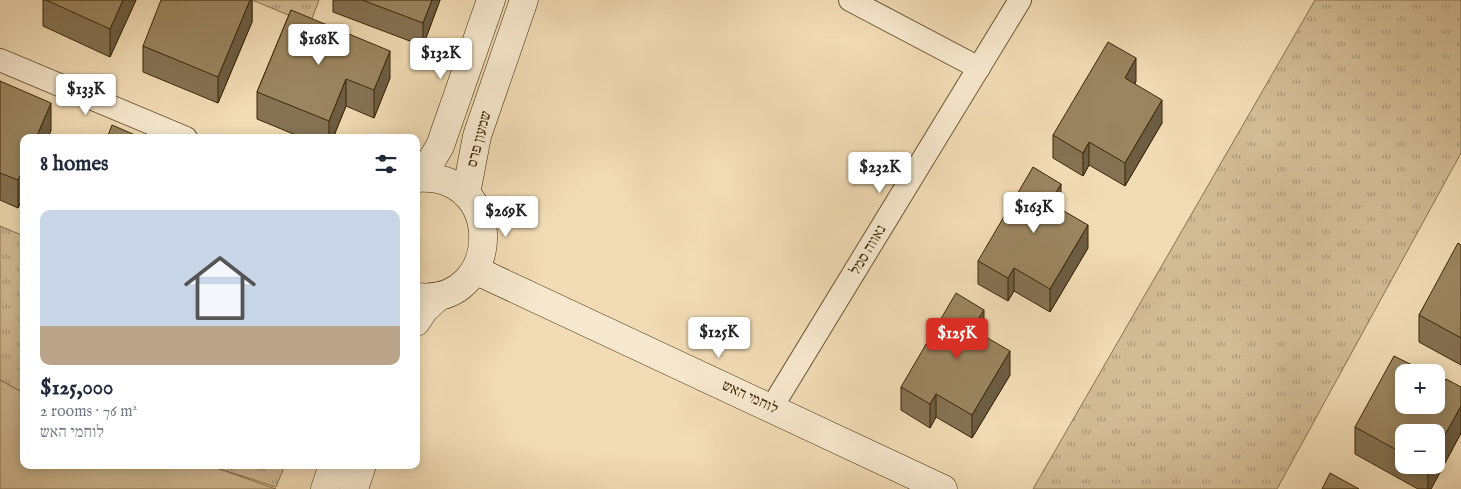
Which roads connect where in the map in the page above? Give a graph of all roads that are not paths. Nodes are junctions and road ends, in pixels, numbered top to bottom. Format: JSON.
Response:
{"nodes":[{"id":1,"x":491,"y":0,"type":"edge"},
{"id":2,"x":524,"y":0,"type":"edge"},
{"id":3,"x":850,"y":0,"type":"edge"},
{"id":4,"x":1020,"y":0,"type":"edge"},
{"id":5,"x":0,"y":60,"type":"edge"},
{"id":6,"x":979,"y":68,"type":"junction"},
{"id":7,"x":176,"y":134,"type":"edge"},
{"id":8,"x":420,"y":173,"type":"edge"},
{"id":9,"x":420,"y":177,"type":"edge"},
{"id":10,"x":466,"y":194,"type":"junction"},
{"id":11,"x":475,"y":270,"type":"junction"},
{"id":12,"x":428,"y":297,"type":"edge"},
{"id":13,"x":420,"y":316,"type":"edge"},
{"id":14,"x":772,"y":407,"type":"junction"},
{"id":15,"x":332,"y":469,"type":"edge"},
{"id":16,"x":361,"y":469,"type":"edge"},
{"id":17,"x":325,"y":489,"type":"edge"},
{"id":18,"x":354,"y":489,"type":"edge"},
{"id":19,"x":943,"y":489,"type":"edge"}],
"edges":[{"from":1,"to":8,"type":"street","name":"שמעון פרס"},
{"from":2,"to":10,"type":"street","name":"שמעון פרס"},
{"from":3,"to":6,"type":"street"},
{"from":4,"to":6,"type":"street","name":"נאווה סמל"},
{"from":5,"to":7,"type":"street"},
{"from":6,"to":14,"type":"street","name":"נאווה סמל"},
{"from":9,"to":10,"type":"street"},
{"from":10,"to":11,"type":"street"},
{"from":11,"to":12,"type":"street"},
{"from":11,"to":14,"type":"street","name":"לוחמי האש"},
{"from":12,"to":13,"type":"street"},
{"from":14,"to":19,"type":"street","name":"לוחמי האש"},
{"from":15,"to":17,"type":"street"},
{"from":16,"to":18,"type":"street"}]}
